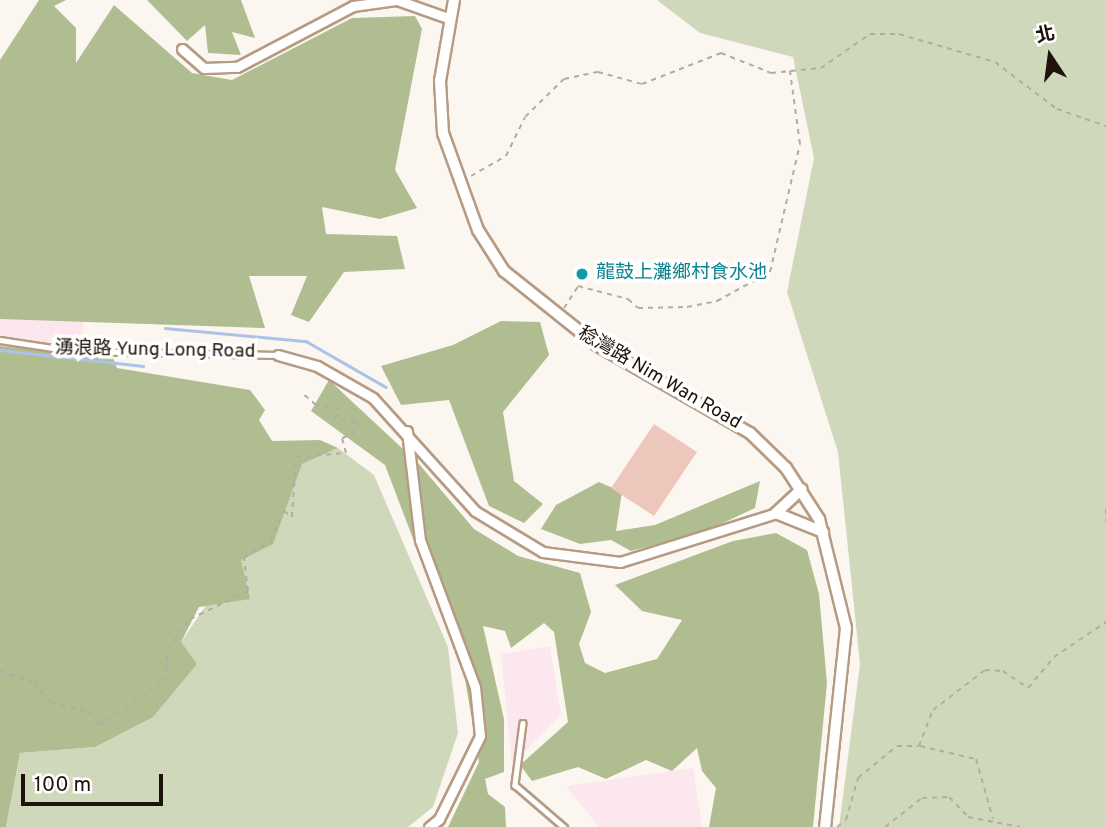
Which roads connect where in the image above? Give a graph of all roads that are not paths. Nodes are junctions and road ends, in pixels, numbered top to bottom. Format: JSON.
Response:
{"nodes":[{"id":1,"x":396,"y":0,"type":"edge"},
{"id":2,"x":454,"y":0,"type":"edge"},
{"id":3,"x":448,"y":18,"type":"junction"},
{"id":4,"x":182,"y":49,"type":"dead end"},
{"id":5,"x":0,"y":340,"type":"edge"},
{"id":6,"x":278,"y":355,"type":"joint"},
{"id":7,"x":407,"y":431,"type":"junction"},
{"id":8,"x":802,"y":489,"type":"junction"},
{"id":9,"x":776,"y":513,"type":"junction"},
{"id":10,"x":825,"y":534,"type":"junction"},
{"id":11,"x":523,"y":723,"type":"dead end"},
{"id":12,"x":429,"y":827,"type":"edge"},
{"id":13,"x":564,"y":827,"type":"edge"},
{"id":14,"x":825,"y":827,"type":"edge"}],
"edges":[{"from":1,"to":3,"type":"street"},
{"from":1,"to":4,"type":"street"},
{"from":2,"to":3,"type":"street","name":"稔灣路 Nim Wan Road"},
{"from":3,"to":8,"type":"street","name":"稔灣路 Nim Wan Road"},
{"from":5,"to":6,"type":"lane","name":"湧浪路 Yung Long Road"},
{"from":6,"to":7,"type":"street","name":"湧浪路 Yung Long Road"},
{"from":7,"to":9,"type":"street","name":"湧浪路 Yung Long Road"},
{"from":7,"to":12,"type":"street"},
{"from":8,"to":9,"type":"street"},
{"from":8,"to":10,"type":"street","name":"稔灣路 Nim Wan Road"},
{"from":9,"to":10,"type":"street"},
{"from":10,"to":14,"type":"street","name":"稔灣路 Nim Wan Road"},
{"from":11,"to":13,"type":"lane"}]}
